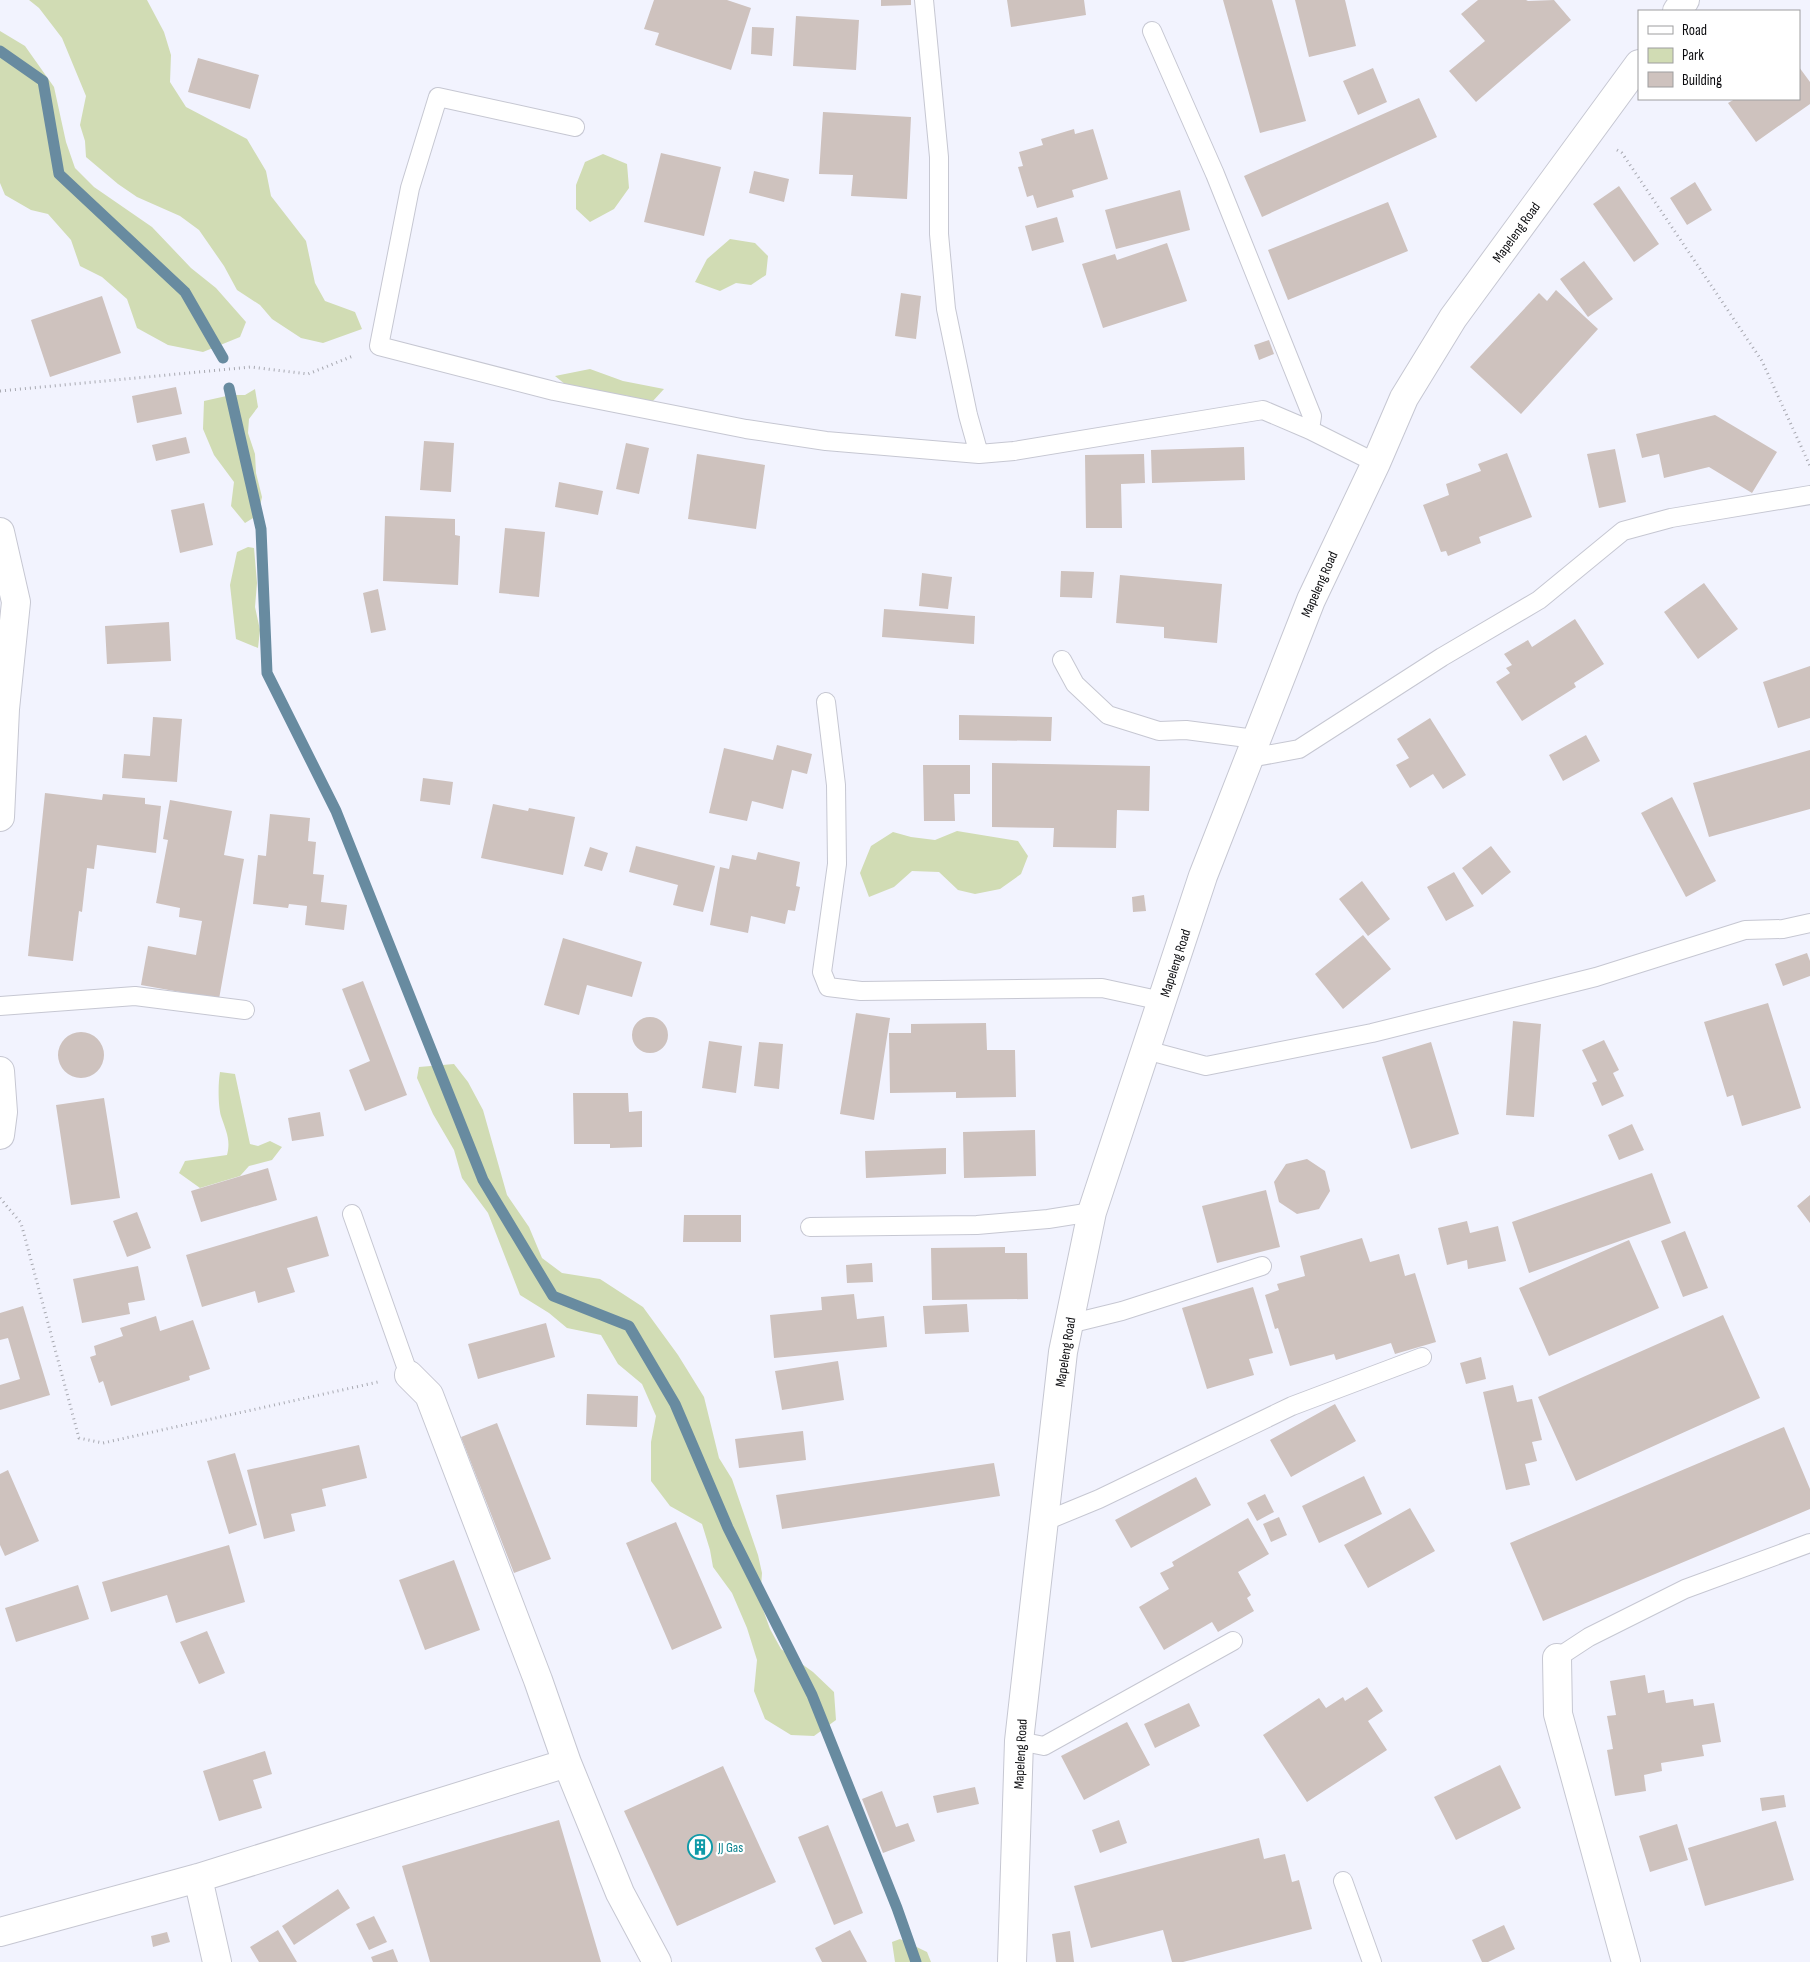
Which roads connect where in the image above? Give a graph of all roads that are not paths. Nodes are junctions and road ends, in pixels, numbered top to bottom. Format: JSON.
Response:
{"nodes":[{"id":1,"x":924,"y":0,"type":"edge"},
{"id":2,"x":1686,"y":0,"type":"edge"},
{"id":3,"x":1678,"y":10,"type":"edge"},
{"id":4,"x":1152,"y":31,"type":"dead end"},
{"id":5,"x":1638,"y":65,"type":"edge"},
{"id":6,"x":575,"y":128,"type":"dead end"},
{"id":7,"x":1310,"y":430,"type":"junction"},
{"id":8,"x":979,"y":454,"type":"junction"},
{"id":9,"x":1376,"y":462,"type":"junction"},
{"id":10,"x":1810,"y":495,"type":"edge"},
{"id":11,"x":0,"y":532,"type":"edge"},
{"id":12,"x":1062,"y":660,"type":"dead end"},
{"id":13,"x":826,"y":702,"type":"dead end"},
{"id":14,"x":1253,"y":749,"type":"junction"},
{"id":15,"x":0,"y":817,"type":"edge"},
{"id":16,"x":1810,"y":923,"type":"edge"},
{"id":17,"x":1162,"y":1001,"type":"junction"},
{"id":18,"x":0,"y":1006,"type":"edge"},
{"id":19,"x":245,"y":1010,"type":"dead end"},
{"id":20,"x":1146,"y":1050,"type":"junction"},
{"id":21,"x":0,"y":1071,"type":"edge"},
{"id":22,"x":0,"y":1135,"type":"edge"},
{"id":23,"x":1092,"y":1212,"type":"junction"},
{"id":24,"x":352,"y":1214,"type":"dead end"},
{"id":25,"x":810,"y":1227,"type":"dead end"},
{"id":26,"x":1262,"y":1266,"type":"dead end"},
{"id":27,"x":1069,"y":1324,"type":"junction"},
{"id":28,"x":1422,"y":1357,"type":"dead end"},
{"id":29,"x":408,"y":1375,"type":"joint"},
{"id":30,"x":1043,"y":1522,"type":"junction"},
{"id":31,"x":1810,"y":1543,"type":"edge"},
{"id":32,"x":1233,"y":1641,"type":"dead end"},
{"id":33,"x":1557,"y":1658,"type":"joint"},
{"id":34,"x":1019,"y":1741,"type":"junction"},
{"id":35,"x":567,"y":1763,"type":"junction"},
{"id":36,"x":198,"y":1878,"type":"junction"},
{"id":37,"x":1343,"y":1881,"type":"dead end"},
{"id":38,"x":0,"y":1932,"type":"edge"},
{"id":39,"x":217,"y":1962,"type":"edge"},
{"id":40,"x":657,"y":1962,"type":"edge"},
{"id":41,"x":1012,"y":1962,"type":"edge"},
{"id":42,"x":1372,"y":1962,"type":"edge"},
{"id":43,"x":1626,"y":1962,"type":"edge"}],
"edges":[{"from":1,"to":8,"type":"lane"},
{"from":2,"to":3,"type":"street"},
{"from":4,"to":7,"type":"lane"},
{"from":5,"to":9,"type":"street","name":"Mapeleng Road"},
{"from":6,"to":8,"type":"lane"},
{"from":7,"to":8,"type":"lane"},
{"from":7,"to":9,"type":"lane"},
{"from":9,"to":14,"type":"street","name":"Mapeleng Road"},
{"from":10,"to":14,"type":"lane"},
{"from":11,"to":15,"type":"street"},
{"from":12,"to":14,"type":"lane"},
{"from":13,"to":17,"type":"lane"},
{"from":14,"to":17,"type":"street","name":"Mapeleng Road"},
{"from":16,"to":20,"type":"lane"},
{"from":17,"to":20,"type":"street","name":"Mapeleng Road"},
{"from":18,"to":19,"type":"lane"},
{"from":20,"to":23,"type":"street","name":"Mapeleng Road"},
{"from":21,"to":22,"type":"street"},
{"from":23,"to":25,"type":"lane"},
{"from":23,"to":27,"type":"street","name":"Mapeleng Road"},
{"from":24,"to":29,"type":"lane"},
{"from":26,"to":27,"type":"lane"},
{"from":27,"to":30,"type":"street","name":"Mapeleng Road"},
{"from":28,"to":30,"type":"lane"},
{"from":29,"to":35,"type":"street"},
{"from":30,"to":34,"type":"street","name":"Mapeleng Road"},
{"from":31,"to":33,"type":"lane"},
{"from":32,"to":34,"type":"lane"},
{"from":33,"to":43,"type":"street"},
{"from":34,"to":41,"type":"street","name":"Mapeleng Road"},
{"from":35,"to":36,"type":"street"},
{"from":35,"to":40,"type":"street"},
{"from":36,"to":38,"type":"street"},
{"from":36,"to":39,"type":"street"},
{"from":37,"to":42,"type":"lane"}]}
